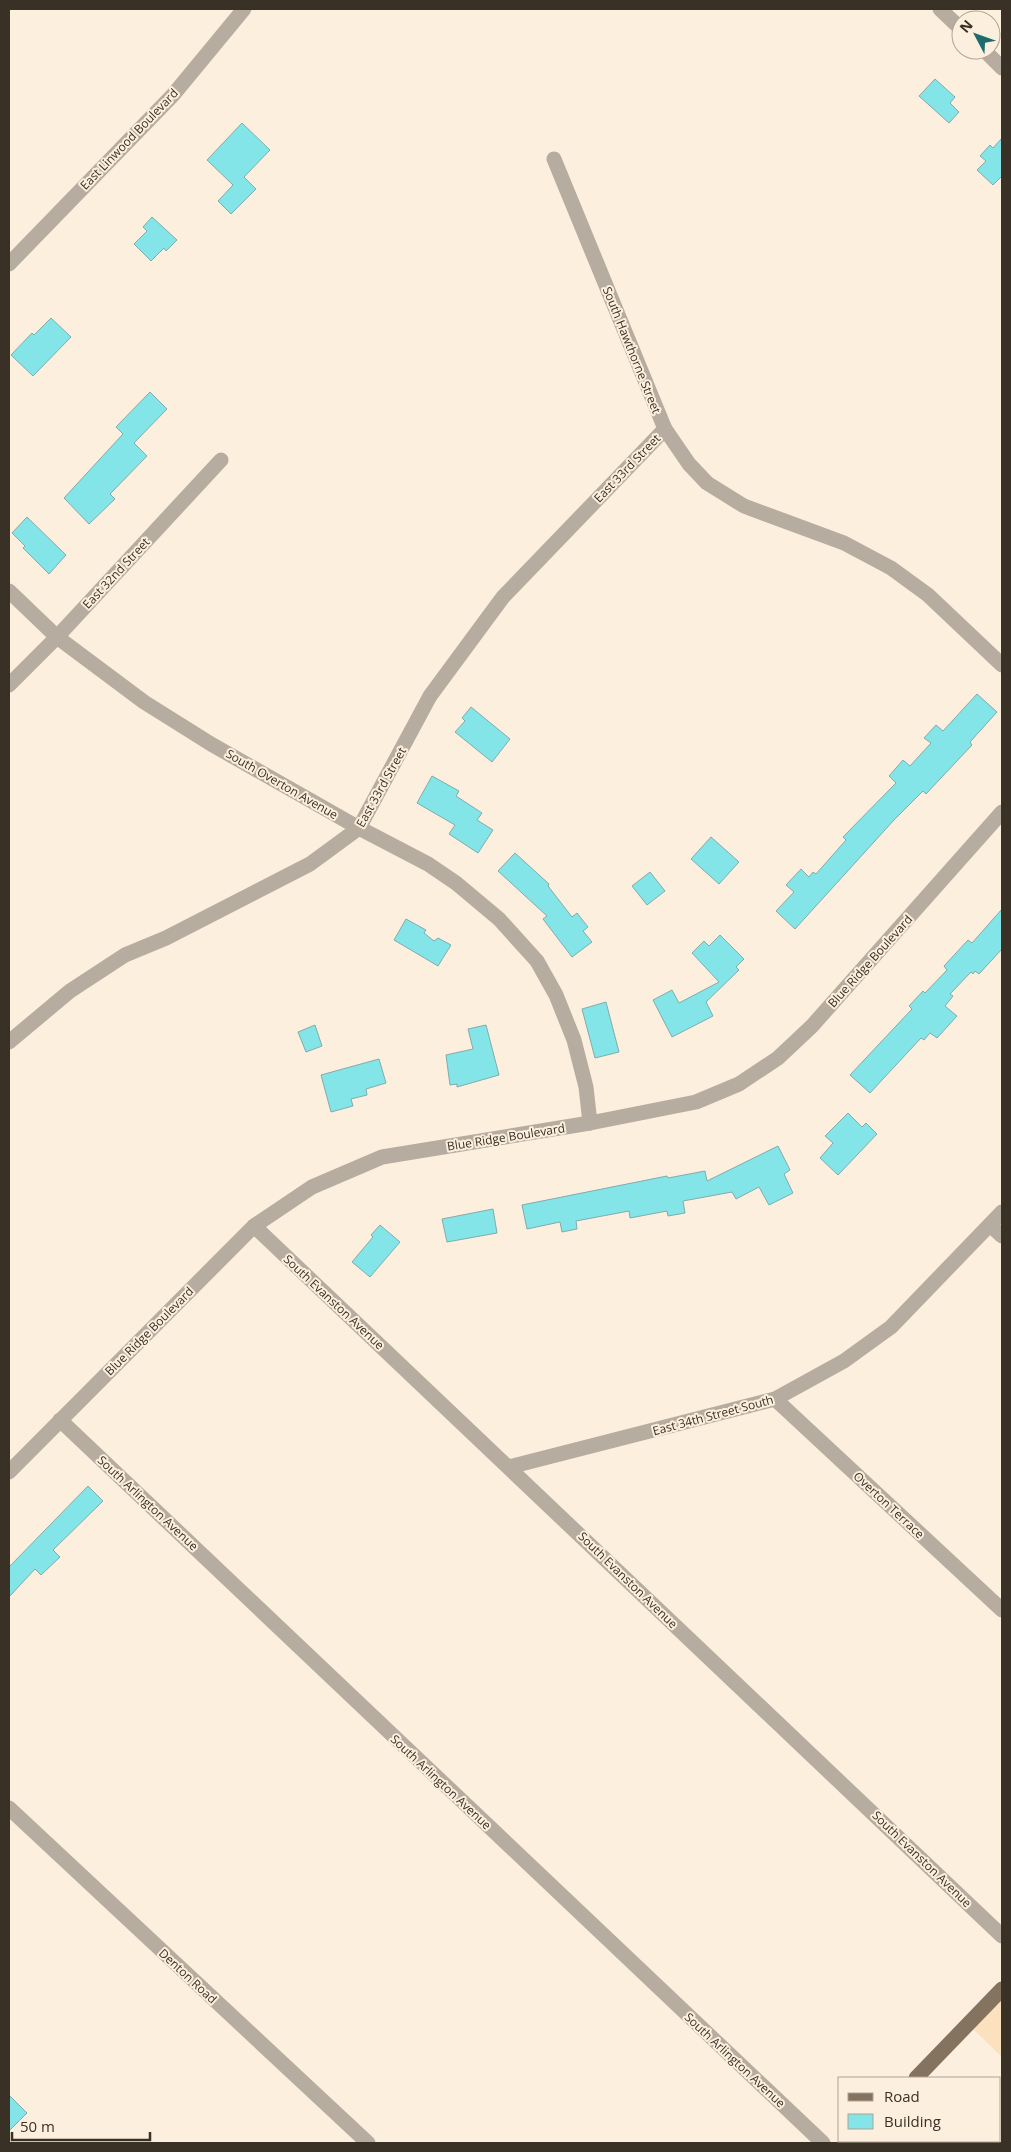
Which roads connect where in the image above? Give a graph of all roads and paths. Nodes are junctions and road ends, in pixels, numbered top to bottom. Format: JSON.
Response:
{"nodes":[{"id":1,"x":244,"y":9,"type":"edge"},
{"id":2,"x":940,"y":9,"type":"edge"},
{"id":3,"x":951,"y":19,"type":"edge"},
{"id":4,"x":554,"y":159,"type":"dead end"},
{"id":5,"x":9,"y":264,"type":"edge"},
{"id":6,"x":665,"y":429,"type":"junction"},
{"id":7,"x":221,"y":460,"type":"dead end"},
{"id":8,"x":9,"y":591,"type":"edge"},
{"id":9,"x":57,"y":637,"type":"junction"},
{"id":10,"x":1002,"y":665,"type":"edge"},
{"id":11,"x":9,"y":685,"type":"edge"},
{"id":12,"x":1002,"y":812,"type":"edge"},
{"id":13,"x":360,"y":828,"type":"junction"},
{"id":14,"x":9,"y":1042,"type":"edge"},
{"id":15,"x":590,"y":1123,"type":"junction"},
{"id":16,"x":1002,"y":1212,"type":"edge"},
{"id":17,"x":990,"y":1225,"type":"junction"},
{"id":18,"x":254,"y":1226,"type":"junction"},
{"id":19,"x":1002,"y":1236,"type":"edge"},
{"id":20,"x":775,"y":1399,"type":"junction"},
{"id":21,"x":60,"y":1420,"type":"junction"},
{"id":22,"x":508,"y":1466,"type":"junction"},
{"id":23,"x":9,"y":1472,"type":"edge"},
{"id":24,"x":1002,"y":1610,"type":"edge"},
{"id":25,"x":9,"y":1808,"type":"edge"},
{"id":26,"x":1002,"y":1936,"type":"edge"},
{"id":27,"x":1002,"y":1989,"type":"edge"},
{"id":28,"x":917,"y":2077,"type":"edge"},
{"id":29,"x":368,"y":2143,"type":"edge"},
{"id":30,"x":823,"y":2143,"type":"edge"}],
"edges":[{"from":1,"to":5,"type":"street","name":"East Linwood Boulevard"},
{"from":2,"to":3,"type":"street"},
{"from":4,"to":6,"type":"street","name":"South Hawthorne Street"},
{"from":6,"to":10,"type":"street","name":"South Hawthorne Street"},
{"from":6,"to":13,"type":"street","name":"East 33rd Street"},
{"from":7,"to":9,"type":"street","name":"East 32nd Street"},
{"from":8,"to":9,"type":"street","name":"South Overton Avenue"},
{"from":9,"to":11,"type":"street","name":"East 32nd Street"},
{"from":9,"to":13,"type":"street","name":"South Overton Avenue"},
{"from":12,"to":15,"type":"street","name":"Blue Ridge Boulevard"},
{"from":13,"to":14,"type":"street","name":"East 33rd Street"},
{"from":13,"to":15,"type":"street","name":"South Overton Avenue"},
{"from":15,"to":18,"type":"street","name":"Blue Ridge Boulevard"},
{"from":16,"to":17,"type":"street","name":"East 34th Street South"},
{"from":17,"to":19,"type":"street"},
{"from":17,"to":20,"type":"street","name":"East 34th Street South"},
{"from":18,"to":21,"type":"street","name":"Blue Ridge Boulevard"},
{"from":18,"to":22,"type":"street","name":"South Evanston Avenue"},
{"from":20,"to":22,"type":"street","name":"East 34th Street South"},
{"from":20,"to":24,"type":"street","name":"Overton Terrace"},
{"from":21,"to":23,"type":"street","name":"Blue Ridge Boulevard"},
{"from":21,"to":30,"type":"street","name":"South Arlington Avenue"},
{"from":22,"to":26,"type":"street","name":"South Evanston Avenue"},
{"from":25,"to":29,"type":"street","name":"Denton Road"},
{"from":27,"to":28,"type":"main road"}]}
